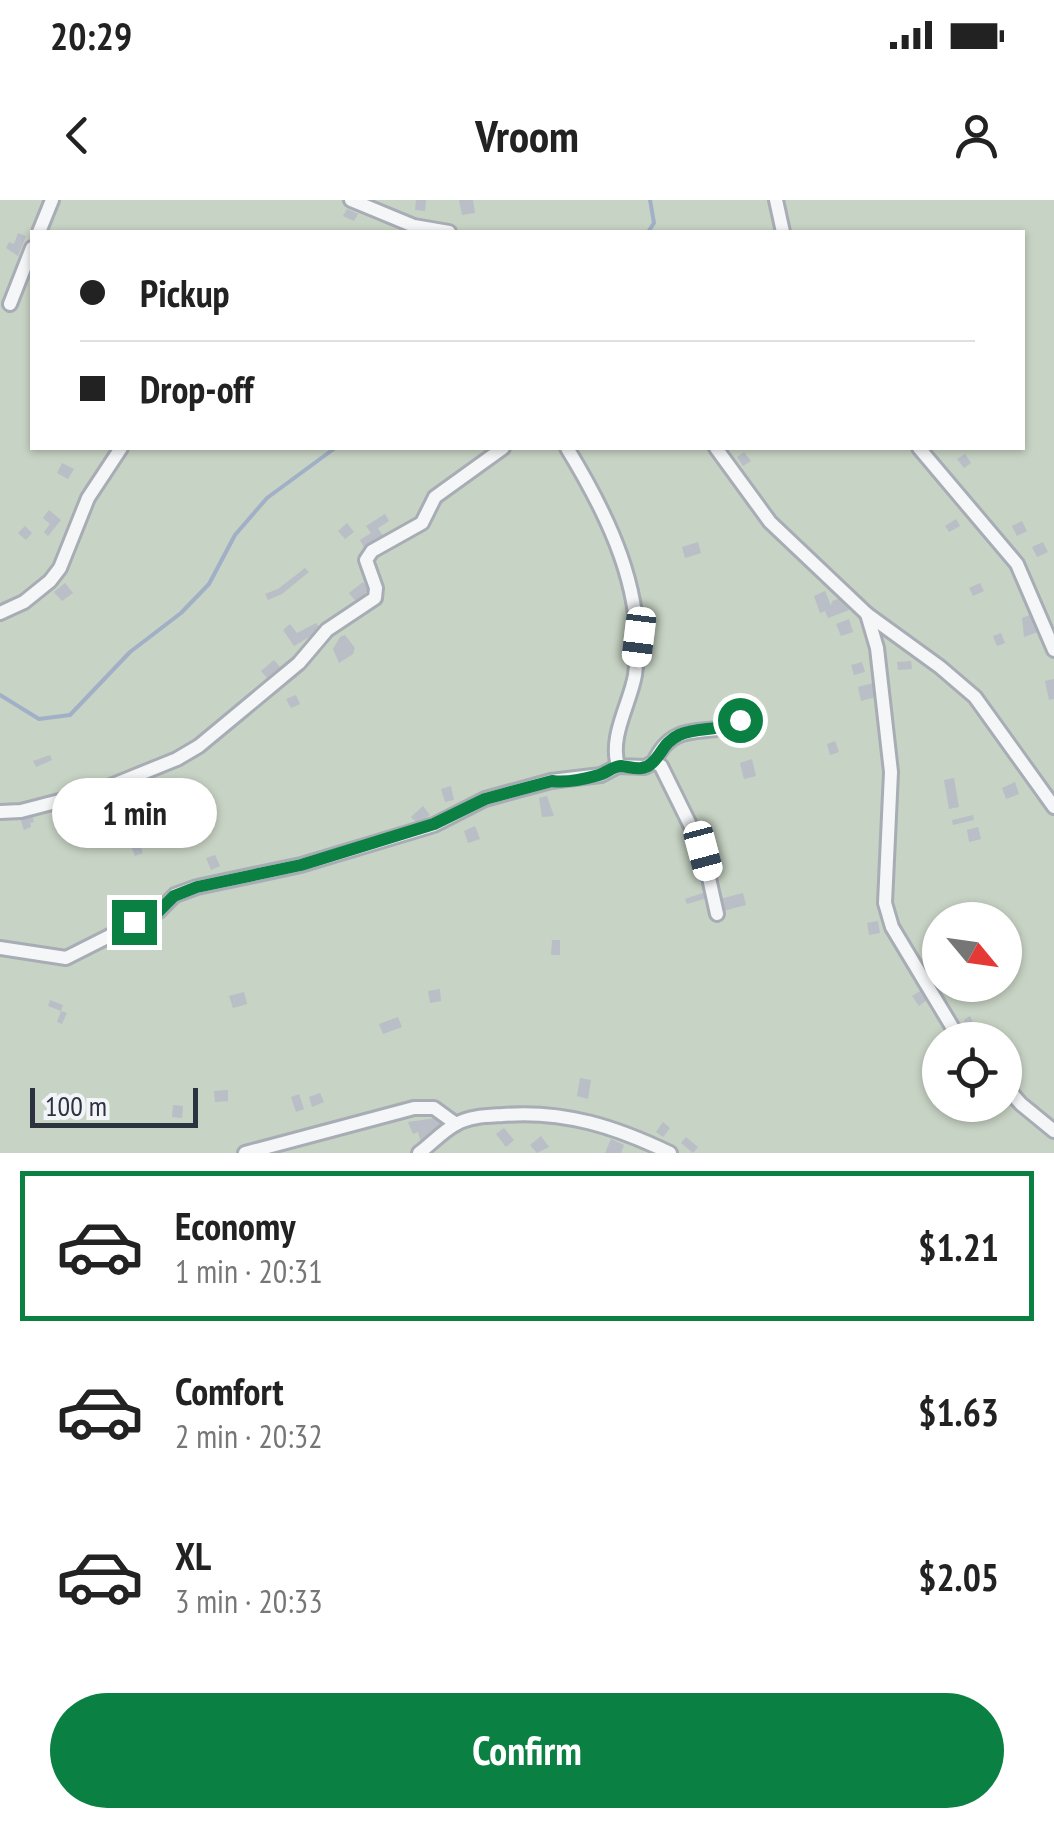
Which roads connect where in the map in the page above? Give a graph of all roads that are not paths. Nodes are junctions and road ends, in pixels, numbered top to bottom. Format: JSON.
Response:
{"nodes":[{"id":1,"x":52,"y":200,"type":"edge"},
{"id":2,"x":351,"y":200,"type":"edge"},
{"id":3,"x":776,"y":200,"type":"edge"},
{"id":4,"x":40,"y":230,"type":"edge"},
{"id":5,"x":437,"y":230,"type":"edge"},
{"id":6,"x":783,"y":230,"type":"edge"},
{"id":7,"x":30,"y":253,"type":"edge"},
{"id":8,"x":10,"y":304,"type":"dead end"},
{"id":9,"x":119,"y":450,"type":"edge"},
{"id":10,"x":500,"y":450,"type":"edge"},
{"id":11,"x":568,"y":450,"type":"edge"},
{"id":12,"x":717,"y":450,"type":"edge"},
{"id":13,"x":920,"y":450,"type":"edge"},
{"id":14,"x":0,"y":613,"type":"edge"},
{"id":15,"x":867,"y":614,"type":"junction"},
{"id":16,"x":1054,"y":650,"type":"edge"},
{"id":17,"x":740,"y":720,"type":"dead end"},
{"id":18,"x":654,"y":762,"type":"junction"},
{"id":19,"x":618,"y":766,"type":"junction"},
{"id":20,"x":1054,"y":807,"type":"edge"},
{"id":21,"x":0,"y":812,"type":"edge"},
{"id":22,"x":717,"y":914,"type":"dead end"},
{"id":23,"x":0,"y":948,"type":"edge"},
{"id":24,"x":949,"y":1022,"type":"edge"},
{"id":25,"x":1022,"y":1105,"type":"edge"},
{"id":26,"x":456,"y":1124,"type":"junction"},
{"id":27,"x":1054,"y":1131,"type":"edge"},
{"id":28,"x":245,"y":1153,"type":"edge"},
{"id":29,"x":419,"y":1153,"type":"edge"},
{"id":30,"x":670,"y":1153,"type":"edge"}],
"edges":[{"from":1,"to":4,"type":"street"},
{"from":2,"to":5,"type":"street"},
{"from":3,"to":6,"type":"street"},
{"from":7,"to":8,"type":"street"},
{"from":9,"to":14,"type":"street"},
{"from":10,"to":21,"type":"street"},
{"from":11,"to":19,"type":"street"},
{"from":12,"to":15,"type":"street"},
{"from":13,"to":16,"type":"street"},
{"from":15,"to":20,"type":"street"},
{"from":15,"to":24,"type":"street"},
{"from":17,"to":18,"type":"street"},
{"from":18,"to":19,"type":"street"},
{"from":18,"to":22,"type":"street"},
{"from":19,"to":23,"type":"street"},
{"from":25,"to":27,"type":"street"},
{"from":26,"to":28,"type":"street"},
{"from":26,"to":29,"type":"street"},
{"from":26,"to":30,"type":"street"}]}
